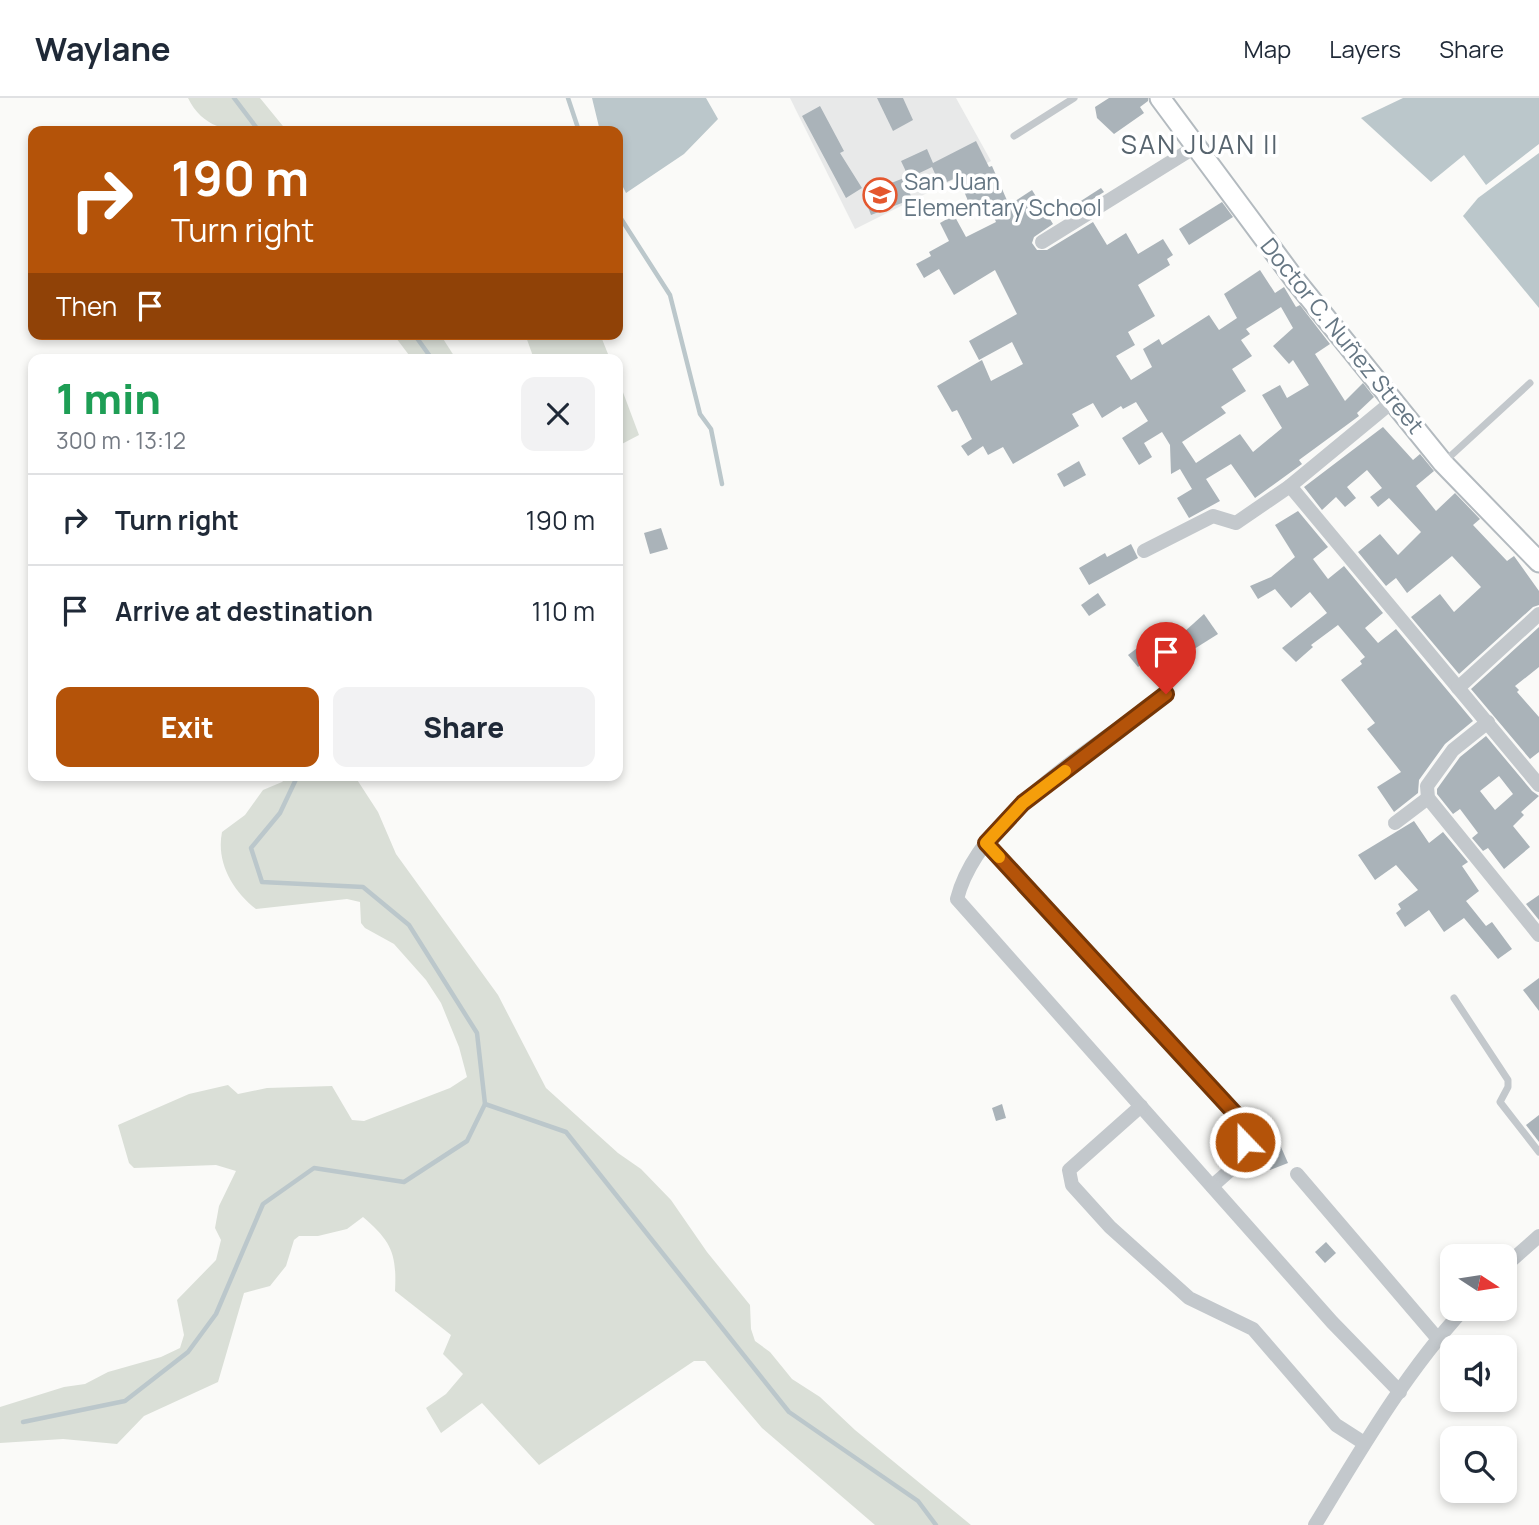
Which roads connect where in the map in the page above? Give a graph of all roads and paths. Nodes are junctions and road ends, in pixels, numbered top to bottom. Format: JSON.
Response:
{"nodes":[{"id":1,"x":1074,"y":98,"type":"edge"},
{"id":2,"x":1160,"y":98,"type":"edge"},
{"id":3,"x":1014,"y":136,"type":"dead end"},
{"id":4,"x":1195,"y":147,"type":"junction"},
{"id":5,"x":1042,"y":242,"type":"dead end"},
{"id":6,"x":1530,"y":383,"type":"dead end"},
{"id":7,"x":1392,"y":401,"type":"junction"},
{"id":8,"x":1443,"y":463,"type":"junction"},
{"id":9,"x":1290,"y":486,"type":"junction"},
{"id":10,"x":1144,"y":551,"type":"dead end"},
{"id":11,"x":1539,"y":562,"type":"edge"},
{"id":12,"x":1539,"y":614,"type":"edge"},
{"id":13,"x":1458,"y":688,"type":"junction"},
{"id":14,"x":1166,"y":694,"type":"dead end"},
{"id":15,"x":1488,"y":722,"type":"junction"},
{"id":16,"x":1539,"y":785,"type":"edge"},
{"id":17,"x":1428,"y":798,"type":"junction"},
{"id":18,"x":1395,"y":823,"type":"dead end"},
{"id":19,"x":986,"y":843,"type":"junction"},
{"id":20,"x":1539,"y":935,"type":"edge"},
{"id":21,"x":1454,"y":998,"type":"dead end"},
{"id":22,"x":1141,"y":1106,"type":"junction"},
{"id":23,"x":1539,"y":1152,"type":"edge"},
{"id":24,"x":1297,"y":1174,"type":"dead end"},
{"id":25,"x":1212,"y":1186,"type":"junction"},
{"id":26,"x":1539,"y":1236,"type":"edge"},
{"id":27,"x":1517,"y":1255,"type":"edge"},
{"id":28,"x":1454,"y":1321,"type":"edge"},
{"id":29,"x":1438,"y":1339,"type":"junction"},
{"id":30,"x":1400,"y":1391,"type":"junction"},
{"id":31,"x":1364,"y":1443,"type":"junction"},
{"id":32,"x":1315,"y":1525,"type":"edge"}],
"edges":[{"from":1,"to":3,"type":"lane"},
{"from":2,"to":4,"type":"main road","name":"Doctor C. Nuñez Street"},
{"from":4,"to":5,"type":"street"},
{"from":4,"to":7,"type":"main road","name":"Doctor C. Nuñez Street"},
{"from":6,"to":8,"type":"lane"},
{"from":7,"to":8,"type":"main road","name":"Doctor C. Nuñez Street"},
{"from":7,"to":9,"type":"street"},
{"from":8,"to":11,"type":"main road","name":"Doctor C. Nuñez Street"},
{"from":9,"to":10,"type":"street"},
{"from":9,"to":13,"type":"street"},
{"from":12,"to":13,"type":"street"},
{"from":13,"to":15,"type":"street"},
{"from":14,"to":19,"type":"street"},
{"from":15,"to":16,"type":"street"},
{"from":15,"to":17,"type":"street"},
{"from":17,"to":18,"type":"street"},
{"from":17,"to":20,"type":"street"},
{"from":19,"to":22,"type":"street"},
{"from":19,"to":25,"type":"street"},
{"from":21,"to":23,"type":"lane"},
{"from":22,"to":25,"type":"street"},
{"from":22,"to":31,"type":"street"},
{"from":24,"to":29,"type":"street"},
{"from":25,"to":30,"type":"street"},
{"from":26,"to":27,"type":"street"},
{"from":28,"to":29,"type":"street"},
{"from":29,"to":30,"type":"street"},
{"from":30,"to":31,"type":"street"},
{"from":31,"to":32,"type":"street"}]}
